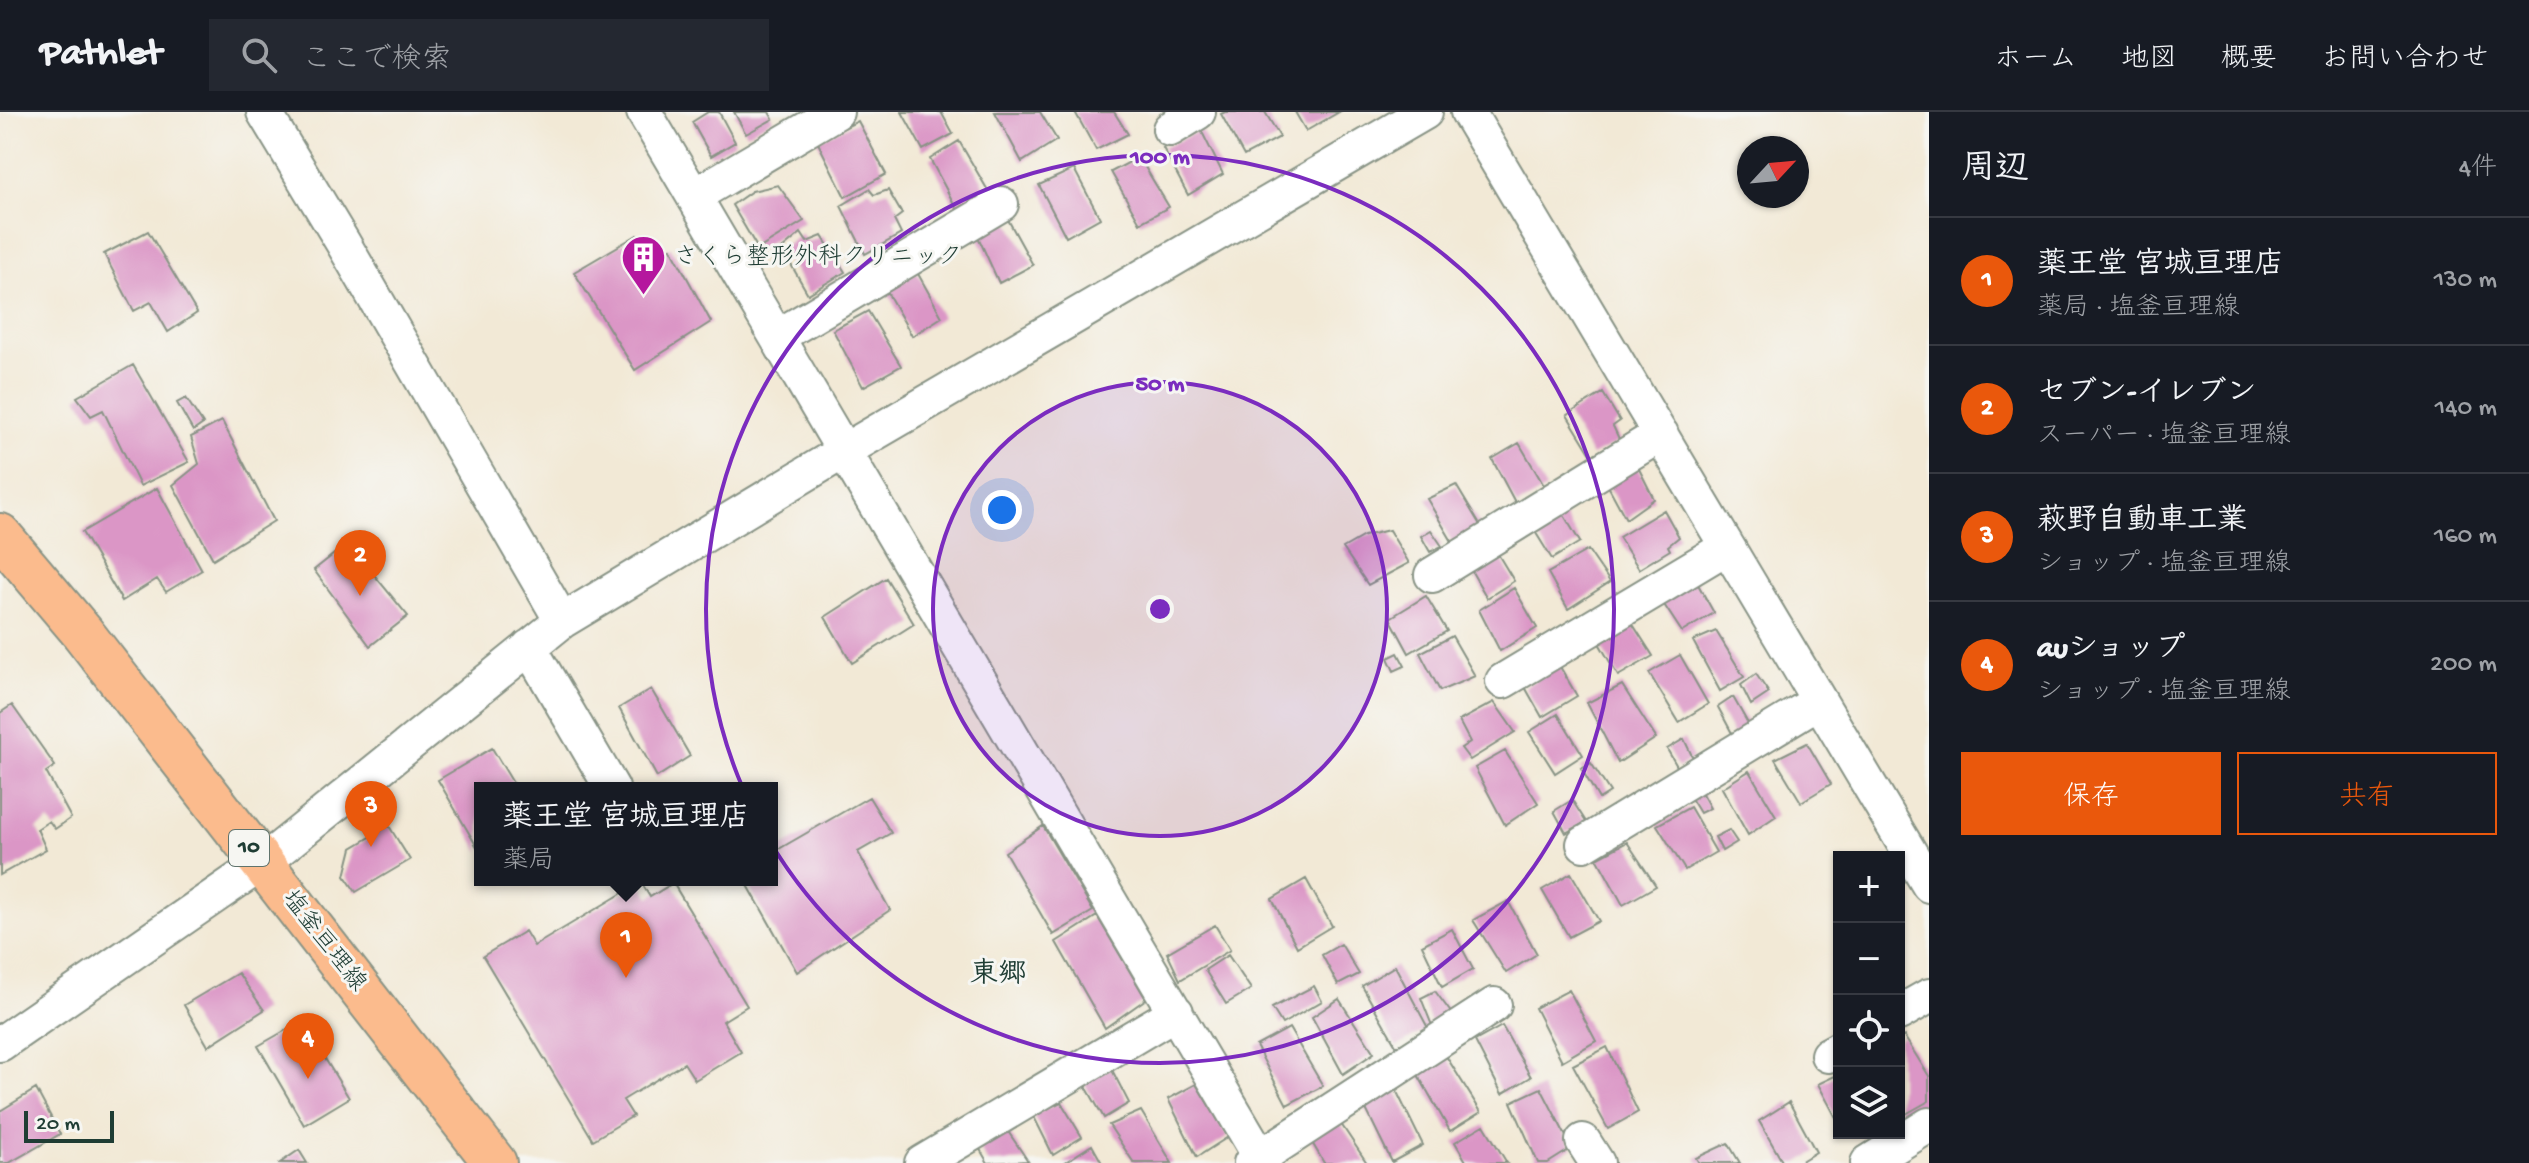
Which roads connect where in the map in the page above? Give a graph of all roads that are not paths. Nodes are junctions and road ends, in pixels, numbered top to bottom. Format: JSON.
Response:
{"nodes":[{"id":1,"x":264,"y":112,"type":"edge"},
{"id":2,"x":644,"y":112,"type":"edge"},
{"id":3,"x":836,"y":112,"type":"edge"},
{"id":4,"x":1425,"y":112,"type":"edge"},
{"id":5,"x":1468,"y":112,"type":"edge"},
{"id":6,"x":694,"y":196,"type":"junction"},
{"id":7,"x":1001,"y":204,"type":"dead end"},
{"id":8,"x":777,"y":337,"type":"junction"},
{"id":9,"x":1661,"y":434,"type":"junction"},
{"id":10,"x":844,"y":451,"type":"junction"},
{"id":11,"x":0,"y":535,"type":"edge"},
{"id":12,"x":1727,"y":547,"type":"junction"},
{"id":13,"x":1432,"y":575,"type":"dead end"},
{"id":14,"x":562,"y":621,"type":"junction"},
{"id":15,"x":529,"y":647,"type":"junction"},
{"id":16,"x":1503,"y":681,"type":"dead end"},
{"id":17,"x":1819,"y":701,"type":"junction"},
{"id":18,"x":608,"y":782,"type":"edge"},
{"id":19,"x":1584,"y":844,"type":"dead end"},
{"id":20,"x":261,"y":864,"type":"junction"},
{"id":21,"x":1929,"y":885,"type":"edge"},
{"id":22,"x":1929,"y":996,"type":"edge"},
{"id":23,"x":1494,"y":1005,"type":"dead end"},
{"id":24,"x":1905,"y":1010,"type":"edge"},
{"id":25,"x":1176,"y":1012,"type":"junction"},
{"id":26,"x":0,"y":1044,"type":"edge"},
{"id":27,"x":1929,"y":1125,"type":"edge"},
{"id":28,"x":1259,"y":1161,"type":"edge"},
{"id":29,"x":495,"y":1163,"type":"edge"},
{"id":30,"x":922,"y":1163,"type":"edge"},
{"id":31,"x":1868,"y":1163,"type":"edge"}],
"edges":[{"from":1,"to":14,"type":"street"},
{"from":2,"to":6,"type":"street"},
{"from":3,"to":6,"type":"street"},
{"from":4,"to":10,"type":"street"},
{"from":5,"to":9,"type":"street"},
{"from":6,"to":8,"type":"street"},
{"from":7,"to":8,"type":"street"},
{"from":8,"to":10,"type":"street"},
{"from":9,"to":12,"type":"street"},
{"from":9,"to":13,"type":"street"},
{"from":10,"to":14,"type":"street"},
{"from":10,"to":25,"type":"street"},
{"from":11,"to":20,"type":"main road","name":"塩釜亘理線","number":"10"},
{"from":12,"to":16,"type":"street"},
{"from":12,"to":17,"type":"street"},
{"from":14,"to":15,"type":"street"},
{"from":15,"to":18,"type":"street"},
{"from":15,"to":20,"type":"street"},
{"from":17,"to":19,"type":"street"},
{"from":17,"to":21,"type":"street"},
{"from":20,"to":26,"type":"street"},
{"from":20,"to":29,"type":"main road","name":"塩釜亘理線","number":"10"},
{"from":22,"to":24,"type":"street"},
{"from":23,"to":28,"type":"street"},
{"from":25,"to":28,"type":"street"},
{"from":25,"to":30,"type":"street"},
{"from":27,"to":31,"type":"street"}]}
